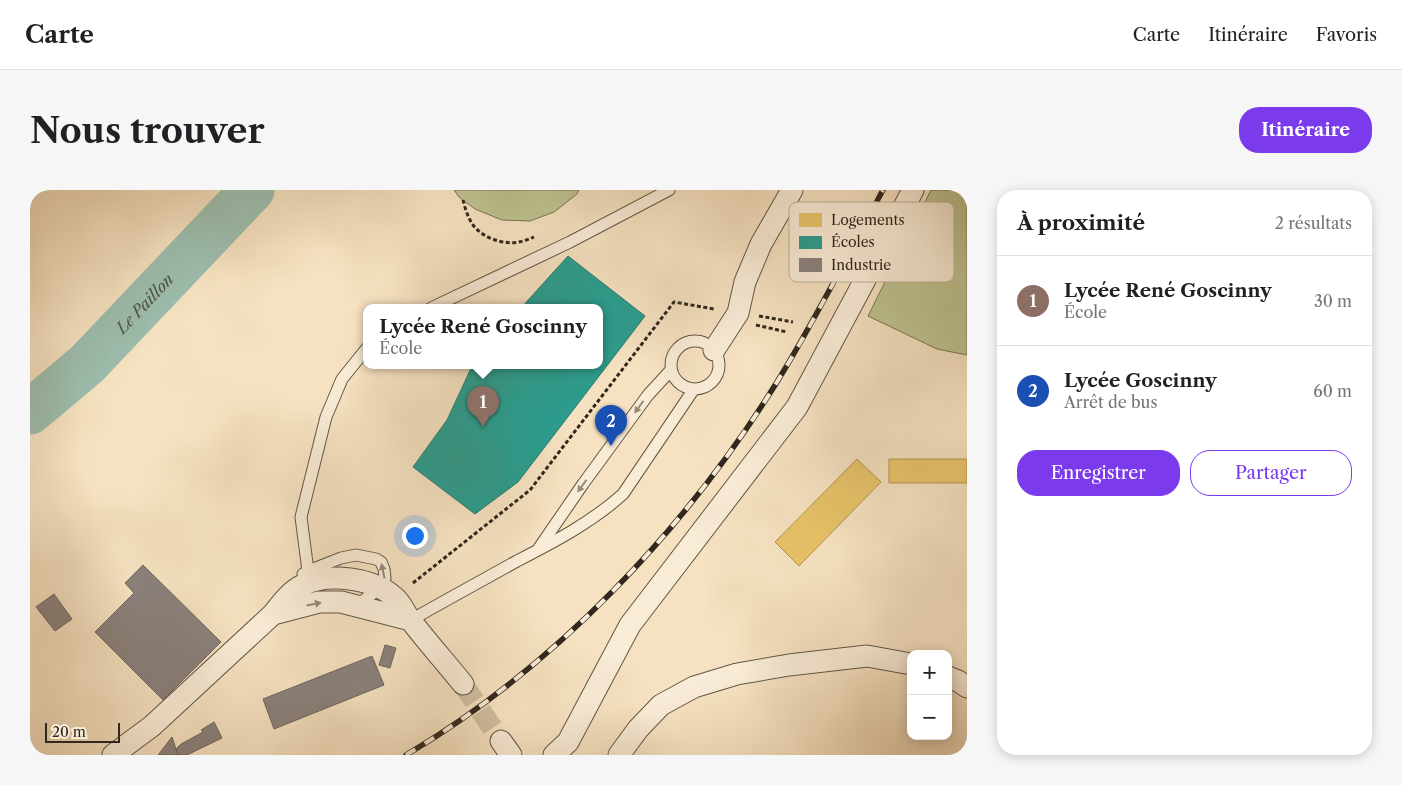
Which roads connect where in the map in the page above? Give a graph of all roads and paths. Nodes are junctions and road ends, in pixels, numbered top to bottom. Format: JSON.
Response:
{"nodes":[{"id":1,"x":669,"y":190,"type":"edge"},
{"id":2,"x":792,"y":190,"type":"edge"},
{"id":3,"x":913,"y":190,"type":"edge"},
{"id":4,"x":463,"y":200,"type":"dead end"},
{"id":5,"x":907,"y":202,"type":"edge"},
{"id":6,"x":540,"y":235,"type":"dead end"},
{"id":7,"x":864,"y":282,"type":"edge"},
{"id":8,"x":439,"y":304,"type":"edge"},
{"id":9,"x":761,"y":317,"type":"dead end"},
{"id":10,"x":743,"y":318,"type":"junction"},
{"id":11,"x":793,"y":322,"type":"dead end"},
{"id":12,"x":787,"y":332,"type":"dead end"},
{"id":13,"x":714,"y":350,"type":"junction"},
{"id":14,"x":363,"y":353,"type":"edge"},
{"id":15,"x":671,"y":370,"type":"junction"},
{"id":16,"x":694,"y":389,"type":"junction"},
{"id":17,"x":536,"y":551,"type":"junction"},
{"id":18,"x":308,"y":571,"type":"junction"},
{"id":19,"x":412,"y":583,"type":"dead end"},
{"id":20,"x":380,"y":588,"type":"junction"},
{"id":21,"x":356,"y":606,"type":"junction"},
{"id":22,"x":273,"y":614,"type":"junction"},
{"id":23,"x":410,"y":620,"type":"junction"},
{"id":24,"x":907,"y":663,"type":"edge"},
{"id":25,"x":952,"y":679,"type":"edge"},
{"id":26,"x":463,"y":684,"type":"tunnel mouth"},
{"id":27,"x":967,"y":687,"type":"edge"},
{"id":28,"x":113,"y":755,"type":"edge"},
{"id":29,"x":554,"y":755,"type":"edge"},
{"id":30,"x":619,"y":755,"type":"edge"}],
"edges":[{"from":1,"to":8,"type":"lane"},
{"from":2,"to":10,"type":"street"},
{"from":3,"to":5,"type":"street"},
{"from":4,"to":6,"type":"path"},
{"from":7,"to":29,"type":"street"},
{"from":9,"to":11,"type":"path"},
{"from":10,"to":12,"type":"path"},
{"from":10,"to":13,"type":"street"},
{"from":10,"to":19,"type":"path"},
{"from":13,"to":15,"type":"lane"},
{"from":13,"to":16,"type":"lane"},
{"from":14,"to":18,"type":"lane"},
{"from":15,"to":16,"type":"lane"},
{"from":15,"to":17,"type":"lane","one_way":true},
{"from":16,"to":17,"type":"lane"},
{"from":17,"to":23,"type":"lane"},
{"from":20,"to":18,"type":"lane","one_way":true},
{"from":18,"to":22,"type":"lane"},
{"from":20,"to":21,"type":"lane"},
{"from":20,"to":22,"type":"street"},
{"from":20,"to":23,"type":"street"},
{"from":22,"to":21,"type":"street","one_way":true},
{"from":21,"to":23,"type":"street"},
{"from":22,"to":28,"type":"street"},
{"from":23,"to":26,"type":"street"},
{"from":24,"to":30,"type":"street"},
{"from":25,"to":27,"type":"street"}]}
